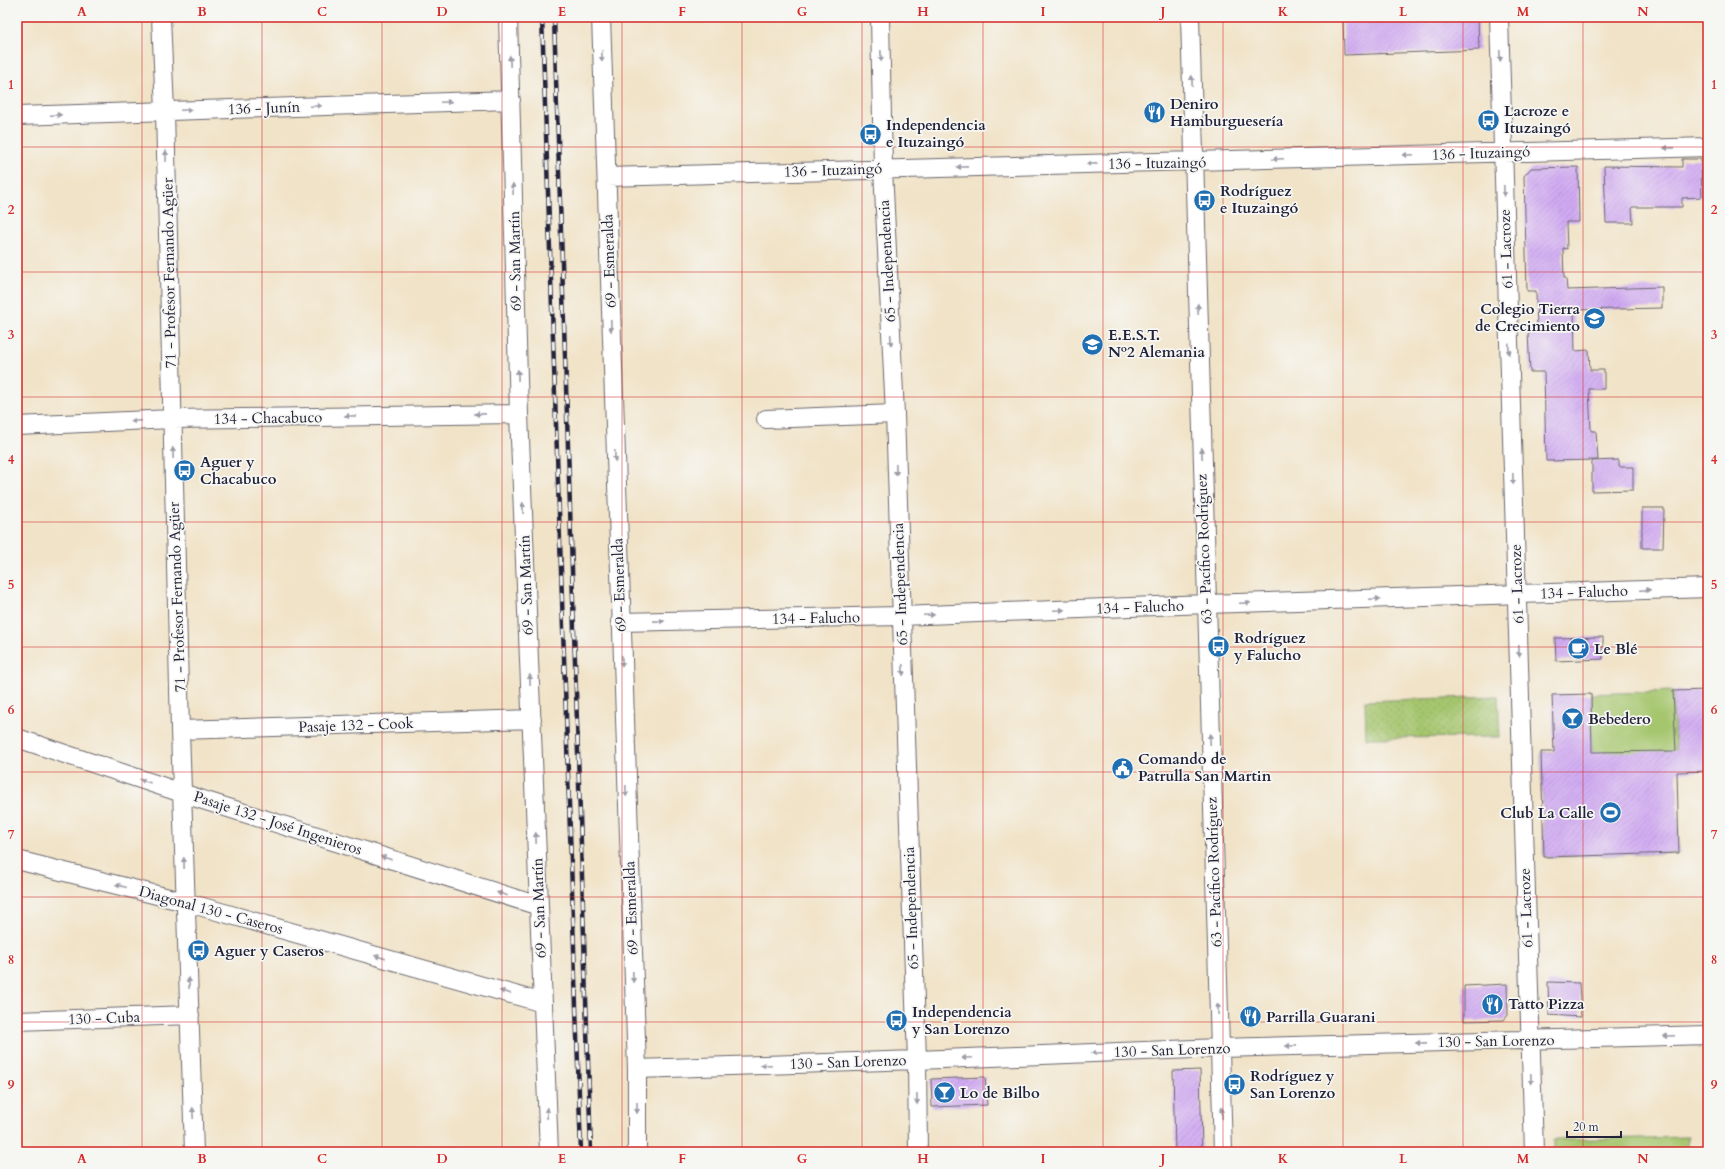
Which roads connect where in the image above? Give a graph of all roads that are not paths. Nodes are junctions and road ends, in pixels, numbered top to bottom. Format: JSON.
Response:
{"nodes":[{"id":1,"x":162,"y":17,"type":"edge"},
{"id":2,"x":508,"y":17,"type":"edge"},
{"id":3,"x":601,"y":17,"type":"edge"},
{"id":4,"x":880,"y":17,"type":"edge"},
{"id":5,"x":1190,"y":17,"type":"edge"},
{"id":6,"x":1499,"y":17,"type":"edge"},
{"id":7,"x":511,"y":100,"type":"junction"},
{"id":8,"x":166,"y":111,"type":"junction"},
{"id":9,"x":17,"y":116,"type":"edge"},
{"id":10,"x":1708,"y":148,"type":"edge"},
{"id":11,"x":1503,"y":152,"type":"junction"},
{"id":12,"x":1195,"y":162,"type":"junction"},
{"id":13,"x":883,"y":169,"type":"junction"},
{"id":14,"x":607,"y":177,"type":"junction"},
{"id":15,"x":519,"y":414,"type":"junction"},
{"id":16,"x":894,"y":414,"type":"junction"},
{"id":17,"x":766,"y":419,"type":"dead end"},
{"id":18,"x":172,"y":420,"type":"junction"},
{"id":19,"x":17,"y":426,"type":"edge"},
{"id":20,"x":1708,"y":588,"type":"edge"},
{"id":21,"x":1517,"y":594,"type":"junction"},
{"id":22,"x":1206,"y":604,"type":"junction"},
{"id":23,"x":901,"y":616,"type":"junction"},
{"id":24,"x":620,"y":622,"type":"junction"},
{"id":25,"x":532,"y":719,"type":"junction"},
{"id":26,"x":180,"y":730,"type":"junction"},
{"id":27,"x":17,"y":738,"type":"edge"},
{"id":28,"x":182,"y":793,"type":"junction"},
{"id":29,"x":17,"y":860,"type":"edge"},
{"id":30,"x":186,"y":902,"type":"junction"},
{"id":31,"x":539,"y":906,"type":"junction"},
{"id":32,"x":543,"y":1003,"type":"junction"},
{"id":33,"x":190,"y":1016,"type":"junction"},
{"id":34,"x":17,"y":1021,"type":"edge"},
{"id":35,"x":1708,"y":1035,"type":"edge"},
{"id":36,"x":1530,"y":1040,"type":"junction"},
{"id":37,"x":1220,"y":1048,"type":"junction"},
{"id":38,"x":917,"y":1060,"type":"junction"},
{"id":39,"x":636,"y":1069,"type":"junction"},
{"id":40,"x":194,"y":1152,"type":"edge"},
{"id":41,"x":549,"y":1152,"type":"edge"},
{"id":42,"x":637,"y":1152,"type":"edge"},
{"id":43,"x":918,"y":1152,"type":"edge"},
{"id":44,"x":1223,"y":1152,"type":"edge"},
{"id":45,"x":1534,"y":1152,"type":"edge"}],
"edges":[{"from":1,"to":8,"type":"street","name":"71 - Profesor Fernando Agüer"},
{"from":7,"to":2,"type":"street","name":"69 - San Martín","one_way":true},
{"from":3,"to":14,"type":"street","name":"69 - Esmeralda","one_way":true},
{"from":4,"to":13,"type":"street","name":"65 - Independencia","one_way":true},
{"from":12,"to":5,"type":"street","name":"63 - Pacífico Rodríguez","one_way":true},
{"from":6,"to":11,"type":"street","name":"61 - Lacroze","one_way":true},
{"from":8,"to":7,"type":"street","name":"136 - Junín","one_way":true},
{"from":15,"to":7,"type":"street","name":"69 - San Martín","one_way":true},
{"from":9,"to":8,"type":"street","name":"136 - Junín","one_way":true},
{"from":18,"to":8,"type":"street","name":"71 - Profesor Fernando Agüer","one_way":true},
{"from":10,"to":11,"type":"street","name":"136 - Ituzaingó","one_way":true},
{"from":11,"to":12,"type":"street","name":"136 - Ituzaingó","one_way":true},
{"from":11,"to":21,"type":"street","name":"61 - Lacroze","one_way":true},
{"from":12,"to":13,"type":"street","name":"136 - Ituzaingó","one_way":true},
{"from":22,"to":12,"type":"street","name":"63 - Pacífico Rodríguez","one_way":true},
{"from":13,"to":14,"type":"street","name":"136 - Ituzaingó"},
{"from":13,"to":16,"type":"street","name":"65 - Independencia","one_way":true},
{"from":14,"to":24,"type":"street","name":"69 - Esmeralda","one_way":true},
{"from":15,"to":18,"type":"street","name":"134 - Chacabuco","one_way":true},
{"from":25,"to":15,"type":"street","name":"69 - San Martín","one_way":true},
{"from":16,"to":17,"type":"street"},
{"from":16,"to":23,"type":"street","name":"65 - Independencia","one_way":true},
{"from":18,"to":19,"type":"street","name":"134 - Chacabuco","one_way":true},
{"from":26,"to":18,"type":"street","name":"71 - Profesor Fernando Agüer","one_way":true},
{"from":21,"to":20,"type":"street","name":"134 - Falucho","one_way":true},
{"from":22,"to":21,"type":"street","name":"134 - Falucho","one_way":true},
{"from":21,"to":36,"type":"street","name":"61 - Lacroze","one_way":true},
{"from":23,"to":22,"type":"street","name":"134 - Falucho","one_way":true},
{"from":37,"to":22,"type":"street","name":"63 - Pacífico Rodríguez","one_way":true},
{"from":24,"to":23,"type":"street","name":"134 - Falucho","one_way":true},
{"from":23,"to":38,"type":"street","name":"65 - Independencia","one_way":true},
{"from":24,"to":39,"type":"street","name":"69 - Esmeralda","one_way":true},
{"from":25,"to":26,"type":"street","name":"Pasaje 132 - Cook"},
{"from":31,"to":25,"type":"street","name":"69 - San Martín","one_way":true},
{"from":26,"to":28,"type":"street","name":"71 - Profesor Fernando Agüer"},
{"from":28,"to":27,"type":"street","name":"Pasaje 132 - José Ingenieros","one_way":true},
{"from":30,"to":28,"type":"street","name":"71 - Profesor Fernando Agüer","one_way":true},
{"from":31,"to":28,"type":"street","name":"Pasaje 132 - José Ingenieros","one_way":true},
{"from":30,"to":29,"type":"street","name":"Diagonal 130 - Caseros","one_way":true},
{"from":32,"to":30,"type":"street","name":"Diagonal 130 - Caseros","one_way":true},
{"from":33,"to":30,"type":"street","name":"71 - Profesor Fernando Agüer","one_way":true},
{"from":31,"to":32,"type":"street","name":"69 - San Martín"},
{"from":41,"to":32,"type":"street","name":"69 - San Martín","one_way":true},
{"from":33,"to":34,"type":"street","name":"130 - Cuba"},
{"from":40,"to":33,"type":"street","name":"71 - Profesor Fernando Agüer","one_way":true},
{"from":35,"to":36,"type":"street","name":"130 - San Lorenzo","one_way":true},
{"from":36,"to":37,"type":"street","name":"130 - San Lorenzo","one_way":true},
{"from":36,"to":45,"type":"street","name":"61 - Lacroze","one_way":true},
{"from":37,"to":38,"type":"street","name":"130 - San Lorenzo","one_way":true},
{"from":44,"to":37,"type":"street","name":"63 - Pacífico Rodríguez","one_way":true},
{"from":38,"to":39,"type":"street","name":"130 - San Lorenzo","one_way":true},
{"from":38,"to":43,"type":"street","name":"65 - Independencia","one_way":true},
{"from":39,"to":42,"type":"street","name":"69 - Esmeralda","one_way":true}]}
